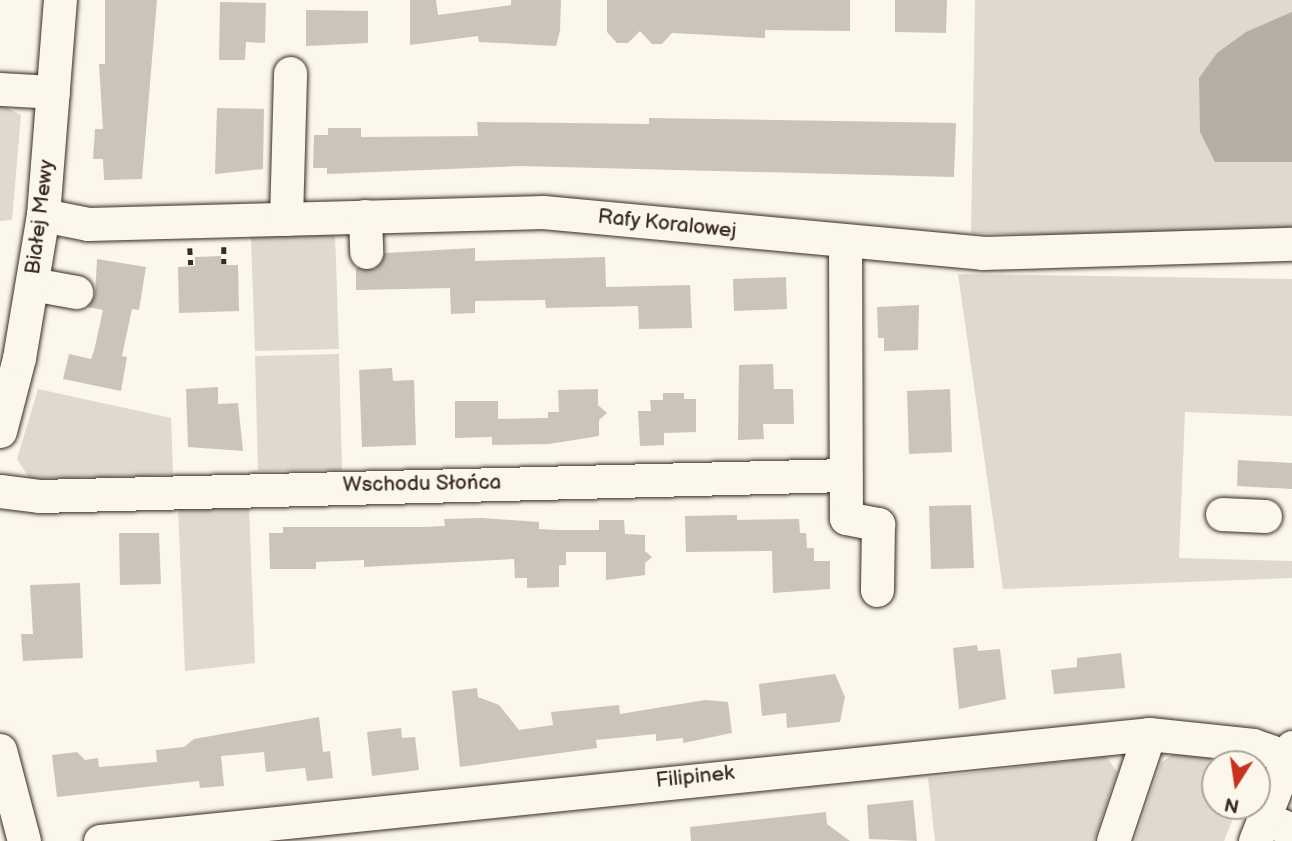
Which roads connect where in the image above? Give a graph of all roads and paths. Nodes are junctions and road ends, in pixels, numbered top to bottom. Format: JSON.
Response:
{"nodes":[{"id":1,"x":60,"y":0,"type":"edge"},
{"id":2,"x":290,"y":73,"type":"dead end"},
{"id":3,"x":0,"y":89,"type":"edge"},
{"id":4,"x":53,"y":92,"type":"junction"},
{"id":5,"x":43,"y":215,"type":"junction"},
{"id":6,"x":365,"y":216,"type":"junction"},
{"id":7,"x":286,"y":219,"type":"junction"},
{"id":8,"x":845,"y":242,"type":"junction"},
{"id":9,"x":1292,"y":244,"type":"edge"},
{"id":10,"x":366,"y":252,"type":"dead end"},
{"id":11,"x":32,"y":284,"type":"junction"},
{"id":12,"x":76,"y":292,"type":"dead end"},
{"id":13,"x":0,"y":431,"type":"edge"},
{"id":14,"x":845,"y":475,"type":"junction"},
{"id":15,"x":0,"y":491,"type":"edge"},
{"id":16,"x":1222,"y":514,"type":"dead end"},
{"id":17,"x":1265,"y":516,"type":"dead end"},
{"id":18,"x":877,"y":590,"type":"dead end"},
{"id":19,"x":1149,"y":734,"type":"junction"},
{"id":20,"x":0,"y":750,"type":"edge"},
{"id":21,"x":1290,"y":752,"type":"edge"},
{"id":22,"x":1271,"y":830,"type":"edge"},
{"id":23,"x":24,"y":841,"type":"edge"},
{"id":24,"x":100,"y":841,"type":"edge"},
{"id":25,"x":1113,"y":841,"type":"edge"}],
"edges":[{"from":1,"to":4,"type":"street","name":"Białej Mewy"},
{"from":2,"to":7,"type":"street"},
{"from":3,"to":4,"type":"street"},
{"from":4,"to":5,"type":"street","name":"Białej Mewy"},
{"from":5,"to":7,"type":"street","name":"Rafy Koralowej"},
{"from":5,"to":11,"type":"street","name":"Białej Mewy"},
{"from":6,"to":7,"type":"street","name":"Rafy Koralowej"},
{"from":6,"to":8,"type":"street","name":"Rafy Koralowej"},
{"from":6,"to":10,"type":"street"},
{"from":8,"to":9,"type":"street","name":"Rafy Koralowej"},
{"from":8,"to":14,"type":"street"},
{"from":11,"to":12,"type":"street"},
{"from":11,"to":13,"type":"street","name":"Białej Mewy"},
{"from":14,"to":15,"type":"street","name":"Wschodu Słońca"},
{"from":14,"to":18,"type":"street"},
{"from":16,"to":17,"type":"street"},
{"from":19,"to":21,"type":"street","name":"Filipinek"},
{"from":19,"to":24,"type":"street","name":"Filipinek"},
{"from":19,"to":25,"type":"street"},
{"from":20,"to":23,"type":"street"},
{"from":21,"to":22,"type":"street"}]}
